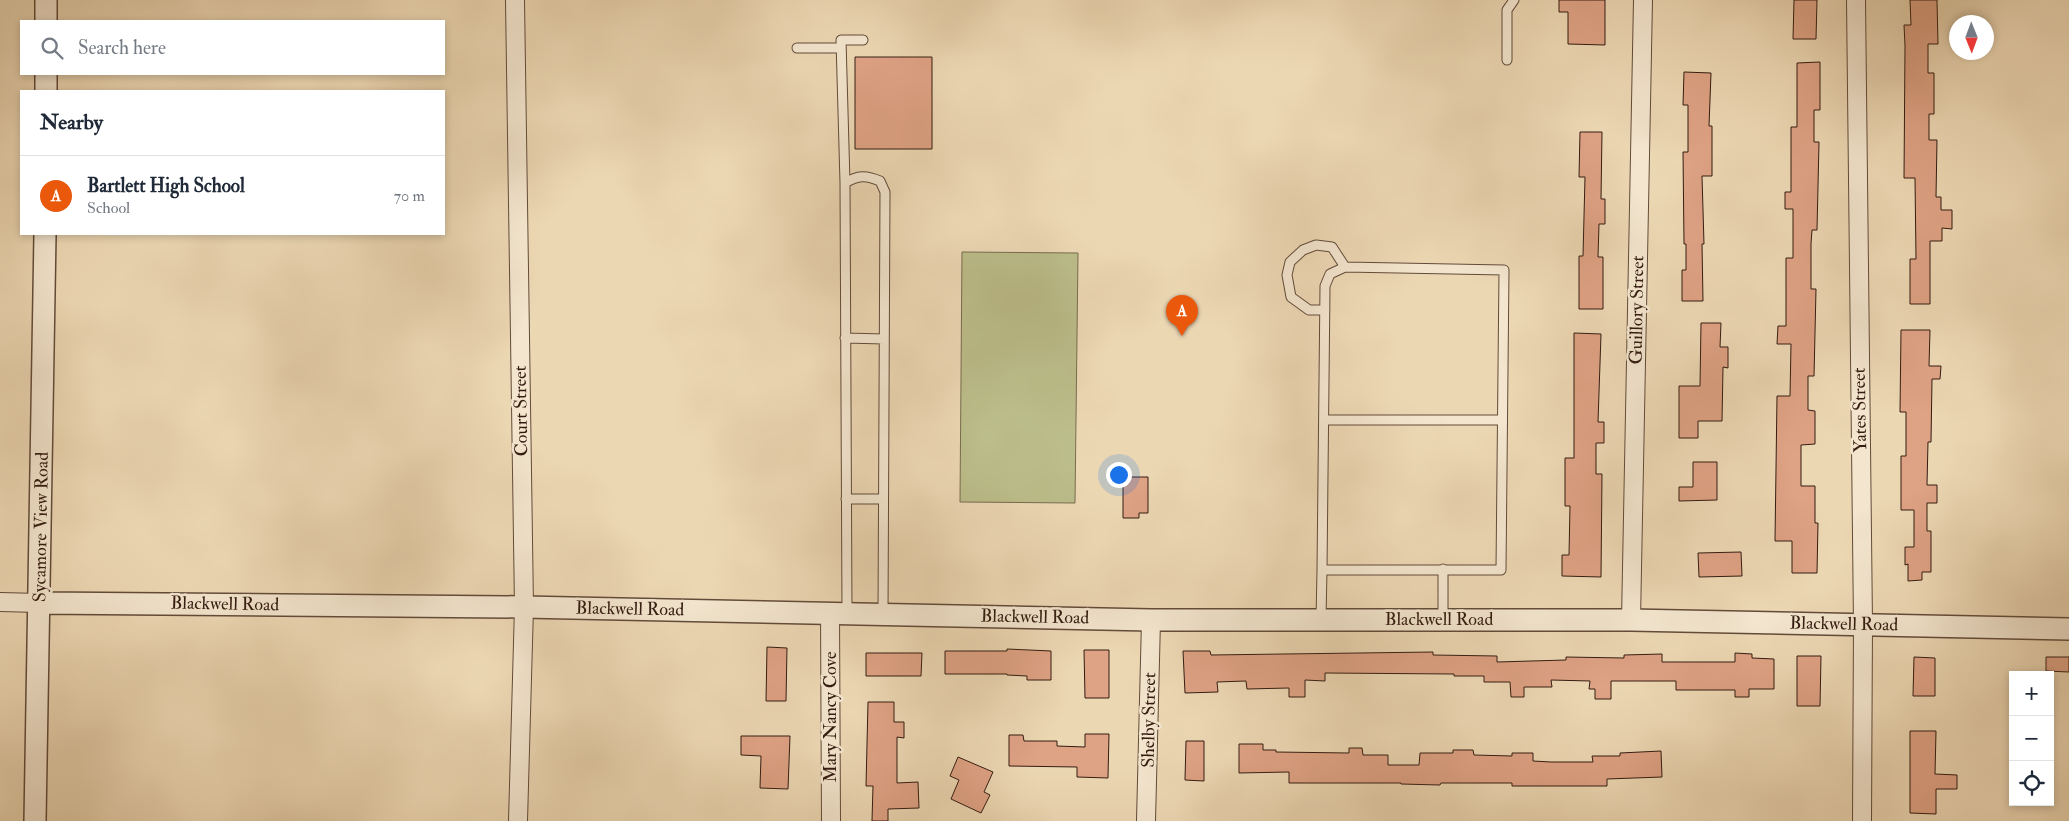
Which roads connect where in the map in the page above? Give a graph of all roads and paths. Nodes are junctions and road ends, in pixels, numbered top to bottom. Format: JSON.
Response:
{"nodes":[{"id":1,"x":46,"y":0,"type":"edge"},
{"id":2,"x":515,"y":0,"type":"edge"},
{"id":3,"x":1514,"y":0,"type":"edge"},
{"id":4,"x":1643,"y":0,"type":"edge"},
{"id":5,"x":1856,"y":0,"type":"edge"},
{"id":6,"x":46,"y":20,"type":"edge"},
{"id":7,"x":863,"y":40,"type":"dead end"},
{"id":8,"x":797,"y":48,"type":"dead end"},
{"id":9,"x":841,"y":48,"type":"junction"},
{"id":10,"x":1507,"y":60,"type":"dead end"},
{"id":11,"x":46,"y":75,"type":"edge"},
{"id":12,"x":46,"y":90,"type":"edge"},
{"id":13,"x":845,"y":183,"type":"junction"},
{"id":14,"x":45,"y":235,"type":"edge"},
{"id":15,"x":1345,"y":267,"type":"junction"},
{"id":16,"x":1325,"y":310,"type":"junction"},
{"id":17,"x":846,"y":338,"type":"junction"},
{"id":18,"x":884,"y":339,"type":"junction"},
{"id":19,"x":1324,"y":420,"type":"junction"},
{"id":20,"x":1502,"y":420,"type":"junction"},
{"id":21,"x":846,"y":499,"type":"junction"},
{"id":22,"x":884,"y":500,"type":"junction"},
{"id":23,"x":1443,"y":569,"type":"junction"},
{"id":24,"x":1322,"y":570,"type":"junction"},
{"id":25,"x":0,"y":602,"type":"edge"},
{"id":26,"x":39,"y":603,"type":"junction"},
{"id":27,"x":524,"y":607,"type":"junction"},
{"id":28,"x":838,"y":612,"type":"junction"},
{"id":29,"x":883,"y":613,"type":"junction"},
{"id":30,"x":1443,"y":619,"type":"junction"},
{"id":31,"x":1151,"y":620,"type":"junction"},
{"id":32,"x":1321,"y":620,"type":"junction"},
{"id":33,"x":1631,"y":620,"type":"junction"},
{"id":34,"x":1863,"y":624,"type":"junction"},
{"id":35,"x":2069,"y":629,"type":"edge"},
{"id":36,"x":35,"y":821,"type":"edge"},
{"id":37,"x":518,"y":821,"type":"edge"},
{"id":38,"x":831,"y":821,"type":"edge"},
{"id":39,"x":1146,"y":821,"type":"edge"},
{"id":40,"x":1862,"y":821,"type":"edge"}],
"edges":[{"from":1,"to":6,"type":"street"},
{"from":2,"to":27,"type":"street","name":"Court Street"},
{"from":3,"to":10,"type":"lane"},
{"from":4,"to":33,"type":"street","name":"Guillory Street"},
{"from":5,"to":34,"type":"street","name":"Yates Street"},
{"from":7,"to":9,"type":"lane"},
{"from":8,"to":9,"type":"lane"},
{"from":9,"to":13,"type":"lane"},
{"from":11,"to":12,"type":"street"},
{"from":13,"to":17,"type":"lane"},
{"from":13,"to":18,"type":"lane"},
{"from":14,"to":26,"type":"street","name":"Sycamore View Road"},
{"from":15,"to":16,"type":"lane"},
{"from":15,"to":16,"type":"lane"},
{"from":15,"to":20,"type":"lane"},
{"from":16,"to":19,"type":"lane"},
{"from":17,"to":18,"type":"lane"},
{"from":17,"to":21,"type":"lane"},
{"from":18,"to":22,"type":"lane"},
{"from":19,"to":20,"type":"lane"},
{"from":19,"to":24,"type":"lane"},
{"from":20,"to":23,"type":"lane"},
{"from":21,"to":22,"type":"lane"},
{"from":21,"to":28,"type":"lane"},
{"from":22,"to":29,"type":"lane"},
{"from":23,"to":24,"type":"lane"},
{"from":23,"to":30,"type":"lane"},
{"from":24,"to":32,"type":"lane"},
{"from":25,"to":26,"type":"street","name":"Blackwell Road"},
{"from":26,"to":27,"type":"street","name":"Blackwell Road"},
{"from":26,"to":36,"type":"street","name":"Sycamore View Road"},
{"from":27,"to":28,"type":"street","name":"Blackwell Road"},
{"from":27,"to":37,"type":"street","name":"Court Street"},
{"from":28,"to":29,"type":"street","name":"Blackwell Road"},
{"from":28,"to":38,"type":"street","name":"Mary Nancy Cove"},
{"from":29,"to":31,"type":"street","name":"Blackwell Road"},
{"from":30,"to":32,"type":"street","name":"Blackwell Road"},
{"from":30,"to":33,"type":"street","name":"Blackwell Road"},
{"from":31,"to":32,"type":"street","name":"Blackwell Road"},
{"from":31,"to":39,"type":"street","name":"Shelby Street"},
{"from":33,"to":34,"type":"street","name":"Blackwell Road"},
{"from":34,"to":35,"type":"street","name":"Blackwell Road"},
{"from":34,"to":40,"type":"street","name":"Yates Street"}]}
